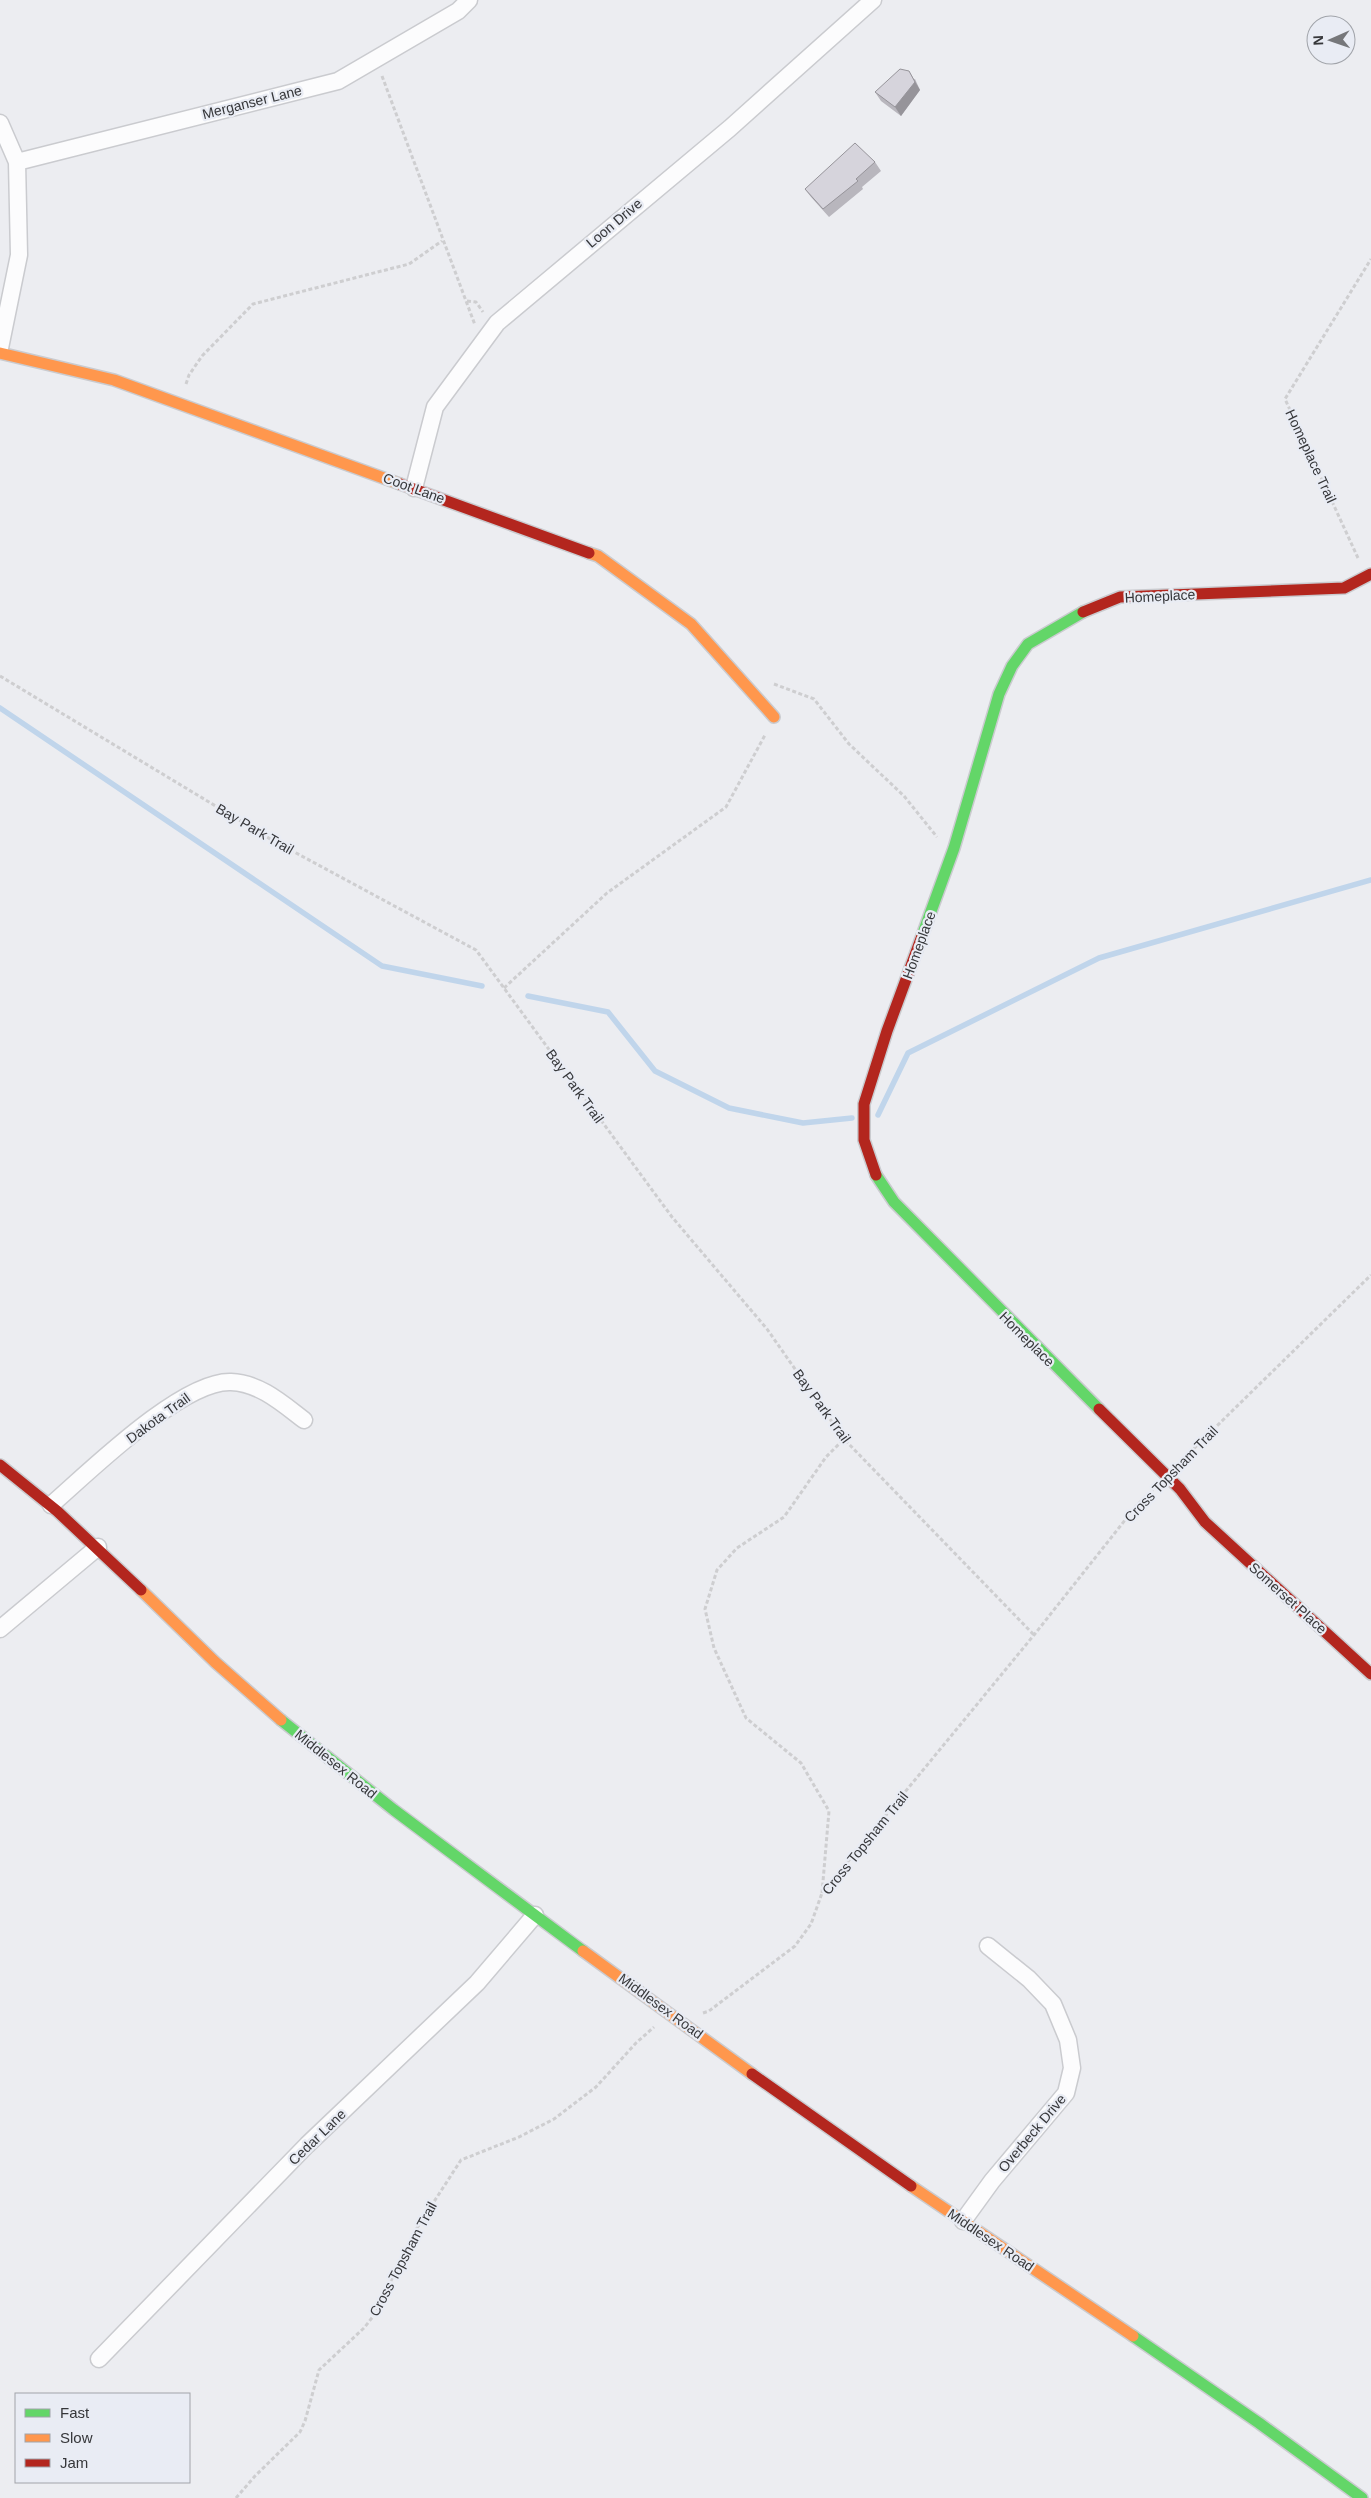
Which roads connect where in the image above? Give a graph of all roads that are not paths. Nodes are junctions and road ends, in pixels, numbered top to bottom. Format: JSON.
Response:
{"nodes":[{"id":1,"x":469,"y":0,"type":"edge"},
{"id":2,"x":872,"y":0,"type":"edge"},
{"id":3,"x":0,"y":123,"type":"edge"},
{"id":4,"x":18,"y":162,"type":"junction"},
{"id":5,"x":0,"y":348,"type":"edge"},
{"id":6,"x":0,"y":353,"type":"edge"},
{"id":7,"x":414,"y":488,"type":"junction"},
{"id":8,"x":1370,"y":575,"type":"edge"},
{"id":9,"x":774,"y":717,"type":"road end"},
{"id":10,"x":304,"y":1420,"type":"dead end"},
{"id":11,"x":0,"y":1465,"type":"edge"},
{"id":12,"x":1180,"y":1490,"type":"joint"},
{"id":13,"x":52,"y":1505,"type":"junction"},
{"id":14,"x":98,"y":1547,"type":"junction"},
{"id":15,"x":0,"y":1630,"type":"edge"},
{"id":16,"x":1371,"y":1674,"type":"edge"},
{"id":17,"x":536,"y":1915,"type":"junction"},
{"id":18,"x":988,"y":1946,"type":"dead end"},
{"id":19,"x":962,"y":2221,"type":"junction"},
{"id":20,"x":99,"y":2359,"type":"dead end"},
{"id":21,"x":1362,"y":2498,"type":"edge"}],
"edges":[{"from":1,"to":4,"type":"street","name":"Merganser Lane"},
{"from":2,"to":7,"type":"street","name":"Loon Drive"},
{"from":3,"to":4,"type":"street"},
{"from":4,"to":5,"type":"street"},
{"from":6,"to":7,"type":"street","name":"Coot Lane"},
{"from":7,"to":9,"type":"street","name":"Coot Lane"},
{"from":8,"to":12,"type":"street","name":"Homeplace"},
{"from":10,"to":13,"type":"street","name":"Dakota Trail"},
{"from":11,"to":13,"type":"street","name":"Middlesex Road"},
{"from":12,"to":16,"type":"street","name":"Somerset Place"},
{"from":13,"to":14,"type":"street","name":"Middlesex Road"},
{"from":14,"to":15,"type":"street"},
{"from":14,"to":17,"type":"street","name":"Middlesex Road"},
{"from":17,"to":19,"type":"street","name":"Middlesex Road"},
{"from":17,"to":20,"type":"street","name":"Cedar Lane"},
{"from":18,"to":19,"type":"street","name":"Overbeck Drive"},
{"from":19,"to":21,"type":"street","name":"Middlesex Road"}]}
